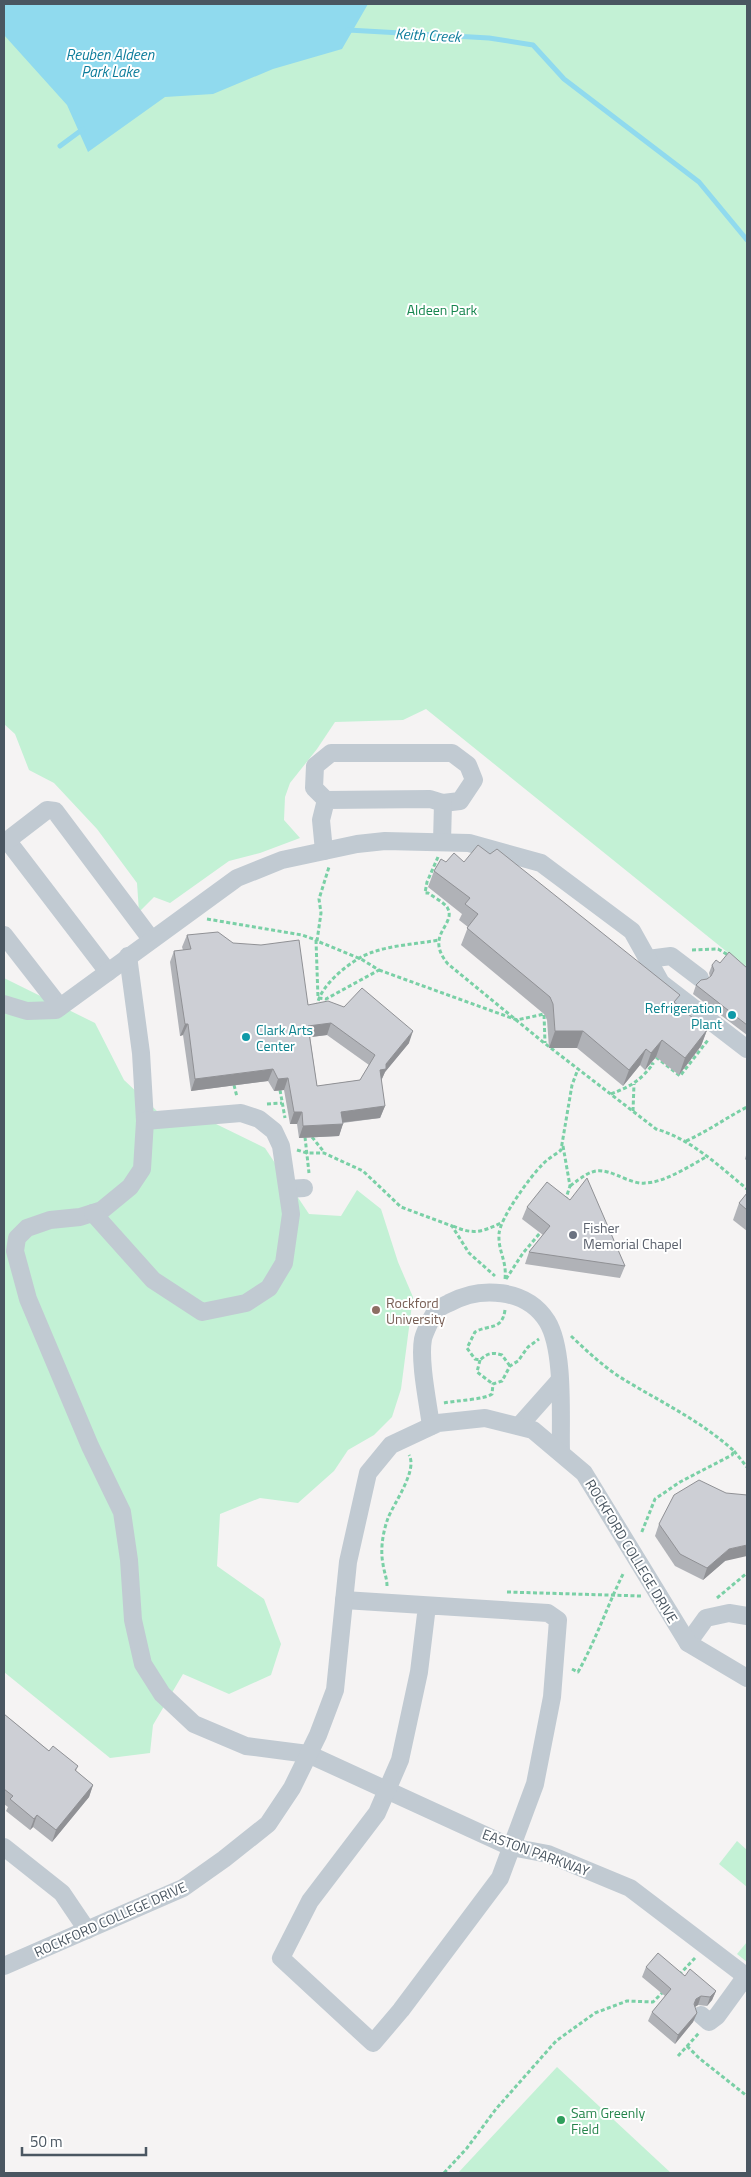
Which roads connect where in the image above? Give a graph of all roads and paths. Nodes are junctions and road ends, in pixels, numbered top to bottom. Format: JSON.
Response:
{"nodes":[{"id":1,"x":326,"y":800,"type":"junction"},
{"id":2,"x":443,"y":803,"type":"junction"},
{"id":3,"x":5,"y":842,"type":"edge"},
{"id":4,"x":439,"y":842,"type":"junction"},
{"id":5,"x":324,"y":851,"type":"junction"},
{"id":6,"x":450,"y":904,"type":"edge"},
{"id":7,"x":447,"y":907,"type":"junction"},
{"id":8,"x":180,"y":918,"type":"junction"},
{"id":9,"x":4,"y":935,"type":"edge"},
{"id":10,"x":151,"y":939,"type":"junction"},
{"id":11,"x":316,"y":940,"type":"junction"},
{"id":12,"x":439,"y":940,"type":"junction"},
{"id":13,"x":128,"y":956,"type":"junction"},
{"id":14,"x":361,"y":959,"type":"junction"},
{"id":15,"x":648,"y":959,"type":"junction"},
{"id":16,"x":379,"y":970,"type":"junction"},
{"id":17,"x":108,"y":972,"type":"junction"},
{"id":18,"x":700,"y":978,"type":"edge"},
{"id":19,"x":318,"y":998,"type":"junction"},
{"id":20,"x":4,"y":1004,"type":"edge"},
{"id":21,"x":60,"y":1007,"type":"junction"},
{"id":22,"x":317,"y":1014,"type":"edge"},
{"id":23,"x":516,"y":1020,"type":"junction"},
{"id":24,"x":545,"y":1044,"type":"junction"},
{"id":25,"x":747,"y":1049,"type":"edge"},
{"id":26,"x":696,"y":1054,"type":"edge"},
{"id":27,"x":656,"y":1057,"type":"edge"},
{"id":28,"x":651,"y":1063,"type":"edge"},
{"id":29,"x":578,"y":1069,"type":"junction"},
{"id":30,"x":634,"y":1084,"type":"junction"},
{"id":31,"x":610,"y":1094,"type":"junction"},
{"id":32,"x":747,"y":1108,"type":"edge"},
{"id":33,"x":633,"y":1111,"type":"junction"},
{"id":34,"x":144,"y":1122,"type":"junction"},
{"id":35,"x":305,"y":1137,"type":"edge"},
{"id":36,"x":312,"y":1137,"type":"edge"},
{"id":37,"x":686,"y":1141,"type":"junction"},
{"id":38,"x":563,"y":1144,"type":"junction"},
{"id":39,"x":307,"y":1153,"type":"junction"},
{"id":40,"x":324,"y":1153,"type":"junction"},
{"id":41,"x":706,"y":1157,"type":"junction"},
{"id":42,"x":300,"y":1183,"type":"junction"},
{"id":43,"x":570,"y":1186,"type":"junction"},
{"id":44,"x":747,"y":1188,"type":"edge"},
{"id":45,"x":561,"y":1208,"type":"edge"},
{"id":46,"x":93,"y":1213,"type":"junction"},
{"id":47,"x":502,"y":1223,"type":"junction"},
{"id":48,"x":452,"y":1226,"type":"junction"},
{"id":49,"x":540,"y":1233,"type":"edge"},
{"id":50,"x":504,"y":1281,"type":"junction"},
{"id":51,"x":497,"y":1282,"type":"dead end"},
{"id":52,"x":509,"y":1283,"type":"dead end"},
{"id":53,"x":505,"y":1310,"type":"dead end"},
{"id":54,"x":543,"y":1340,"type":"dead end"},
{"id":55,"x":569,"y":1343,"type":"dead end"},
{"id":56,"x":480,"y":1360,"type":"junction"},
{"id":57,"x":510,"y":1366,"type":"junction"},
{"id":58,"x":559,"y":1380,"type":"junction"},
{"id":59,"x":493,"y":1384,"type":"junction"},
{"id":60,"x":428,"y":1406,"type":"junction"},
{"id":61,"x":432,"y":1426,"type":"junction"},
{"id":62,"x":519,"y":1426,"type":"junction"},
{"id":63,"x":398,"y":1442,"type":"junction"},
{"id":64,"x":734,"y":1452,"type":"junction"},
{"id":65,"x":561,"y":1453,"type":"junction"},
{"id":66,"x":747,"y":1467,"type":"edge"},
{"id":67,"x":634,"y":1553,"type":"junction"},
{"id":68,"x":747,"y":1573,"type":"edge"},
{"id":69,"x":504,"y":1592,"type":"dead end"},
{"id":70,"x":613,"y":1594,"type":"junction"},
{"id":71,"x":344,"y":1600,"type":"junction"},
{"id":72,"x":389,"y":1603,"type":"junction"},
{"id":73,"x":710,"y":1604,"type":"dead end"},
{"id":74,"x":427,"y":1606,"type":"junction"},
{"id":75,"x":747,"y":1616,"type":"edge"},
{"id":76,"x":688,"y":1643,"type":"junction"},
{"id":77,"x":572,"y":1669,"type":"dead end"},
{"id":78,"x":747,"y":1678,"type":"edge"},
{"id":79,"x":308,"y":1754,"type":"junction"},
{"id":80,"x":387,"y":1791,"type":"junction"},
{"id":81,"x":512,"y":1846,"type":"junction"},
{"id":82,"x":4,"y":1847,"type":"edge"},
{"id":83,"x":87,"y":1930,"type":"junction"},
{"id":84,"x":707,"y":1945,"type":"junction"},
{"id":85,"x":4,"y":1966,"type":"edge"},
{"id":86,"x":747,"y":1976,"type":"edge"},
{"id":87,"x":674,"y":1981,"type":"edge"},
{"id":88,"x":667,"y":1988,"type":"edge"},
{"id":89,"x":705,"y":2018,"type":"joint"},
{"id":90,"x":687,"y":2046,"type":"junction"},
{"id":91,"x":678,"y":2056,"type":"dead end"},
{"id":92,"x":747,"y":2096,"type":"edge"},
{"id":93,"x":444,"y":2173,"type":"edge"}],
"edges":[{"from":1,"to":2,"type":"street"},
{"from":1,"to":2,"type":"street"},
{"from":1,"to":5,"type":"street"},
{"from":2,"to":4,"type":"street"},
{"from":3,"to":10,"type":"street"},
{"from":3,"to":17,"type":"street"},
{"from":4,"to":5,"type":"street"},
{"from":4,"to":7,"type":"path"},
{"from":4,"to":15,"type":"street"},
{"from":5,"to":8,"type":"street"},
{"from":5,"to":11,"type":"path"},
{"from":6,"to":7,"type":"path"},
{"from":7,"to":12,"type":"path"},
{"from":8,"to":10,"type":"street"},
{"from":8,"to":11,"type":"path"},
{"from":9,"to":21,"type":"street"},
{"from":10,"to":13,"type":"street"},
{"from":11,"to":14,"type":"path"},
{"from":11,"to":19,"type":"path"},
{"from":12,"to":14,"type":"path"},
{"from":12,"to":23,"type":"path"},
{"from":13,"to":17,"type":"street"},
{"from":13,"to":34,"type":"street"},
{"from":14,"to":16,"type":"path"},
{"from":14,"to":19,"type":"path"},
{"from":15,"to":18,"type":"street"},
{"from":15,"to":25,"type":"street"},
{"from":16,"to":19,"type":"path"},
{"from":16,"to":23,"type":"path"},
{"from":17,"to":21,"type":"street"},
{"from":19,"to":22,"type":"path"},
{"from":20,"to":21,"type":"street"},
{"from":23,"to":24,"type":"path"},
{"from":23,"to":24,"type":"path"},
{"from":24,"to":29,"type":"path"},
{"from":26,"to":27,"type":"path"},
{"from":28,"to":30,"type":"path"},
{"from":29,"to":31,"type":"path"},
{"from":29,"to":38,"type":"path"},
{"from":30,"to":31,"type":"path"},
{"from":30,"to":33,"type":"path"},
{"from":31,"to":33,"type":"path"},
{"from":32,"to":37,"type":"path"},
{"from":33,"to":37,"type":"path"},
{"from":34,"to":42,"type":"street"},
{"from":34,"to":46,"type":"street"},
{"from":35,"to":39,"type":"path"},
{"from":36,"to":40,"type":"path"},
{"from":37,"to":41,"type":"path"},
{"from":38,"to":43,"type":"path"},
{"from":38,"to":47,"type":"path"},
{"from":39,"to":40,"type":"path"},
{"from":39,"to":42,"type":"path"},
{"from":40,"to":48,"type":"path"},
{"from":41,"to":43,"type":"path"},
{"from":41,"to":44,"type":"path"},
{"from":42,"to":46,"type":"street"},
{"from":43,"to":45,"type":"path"},
{"from":46,"to":79,"type":"street","name":"EASTON PARKWAY"},
{"from":47,"to":48,"type":"path"},
{"from":47,"to":50,"type":"path"},
{"from":48,"to":50,"type":"path"},
{"from":49,"to":50,"type":"path"},
{"from":50,"to":51,"type":"path"},
{"from":50,"to":52,"type":"path"},
{"from":53,"to":56,"type":"path"},
{"from":54,"to":57,"type":"path"},
{"from":55,"to":64,"type":"path"},
{"from":56,"to":57,"type":"path"},
{"from":56,"to":59,"type":"path"},
{"from":57,"to":59,"type":"path"},
{"from":58,"to":60,"type":"street"},
{"from":58,"to":62,"type":"street"},
{"from":58,"to":65,"type":"street"},
{"from":59,"to":60,"type":"path"},
{"from":60,"to":61,"type":"street"},
{"from":61,"to":62,"type":"street","name":"ROCKFORD COLLEGE DRIVE"},
{"from":61,"to":63,"type":"street","name":"ROCKFORD COLLEGE DRIVE"},
{"from":62,"to":65,"type":"street","name":"ROCKFORD COLLEGE DRIVE"},
{"from":63,"to":71,"type":"street","name":"ROCKFORD COLLEGE DRIVE"},
{"from":63,"to":72,"type":"path"},
{"from":64,"to":66,"type":"path"},
{"from":64,"to":67,"type":"path"},
{"from":65,"to":67,"type":"street","name":"ROCKFORD COLLEGE DRIVE"},
{"from":67,"to":70,"type":"path"},
{"from":67,"to":76,"type":"street","name":"ROCKFORD COLLEGE DRIVE"},
{"from":68,"to":73,"type":"path"},
{"from":69,"to":70,"type":"path"},
{"from":70,"to":77,"type":"path"},
{"from":71,"to":72,"type":"street"},
{"from":71,"to":79,"type":"street","name":"ROCKFORD COLLEGE DRIVE"},
{"from":72,"to":74,"type":"street"},
{"from":74,"to":80,"type":"street"},
{"from":74,"to":81,"type":"street"},
{"from":75,"to":76,"type":"street"},
{"from":76,"to":78,"type":"street","name":"ROCKFORD COLLEGE DRIVE"},
{"from":79,"to":80,"type":"street","name":"EASTON PARKWAY"},
{"from":79,"to":83,"type":"street","name":"ROCKFORD COLLEGE DRIVE"},
{"from":80,"to":81,"type":"street","name":"EASTON PARKWAY"},
{"from":80,"to":81,"type":"street"},
{"from":81,"to":84,"type":"street","name":"EASTON PARKWAY"},
{"from":82,"to":83,"type":"street"},
{"from":83,"to":85,"type":"street","name":"ROCKFORD COLLEGE DRIVE"},
{"from":84,"to":86,"type":"street","name":"EASTON PARKWAY"},
{"from":84,"to":87,"type":"path"},
{"from":86,"to":89,"type":"street"},
{"from":88,"to":93,"type":"path"},
{"from":89,"to":90,"type":"path"},
{"from":90,"to":91,"type":"path"},
{"from":90,"to":92,"type":"path"}]}
